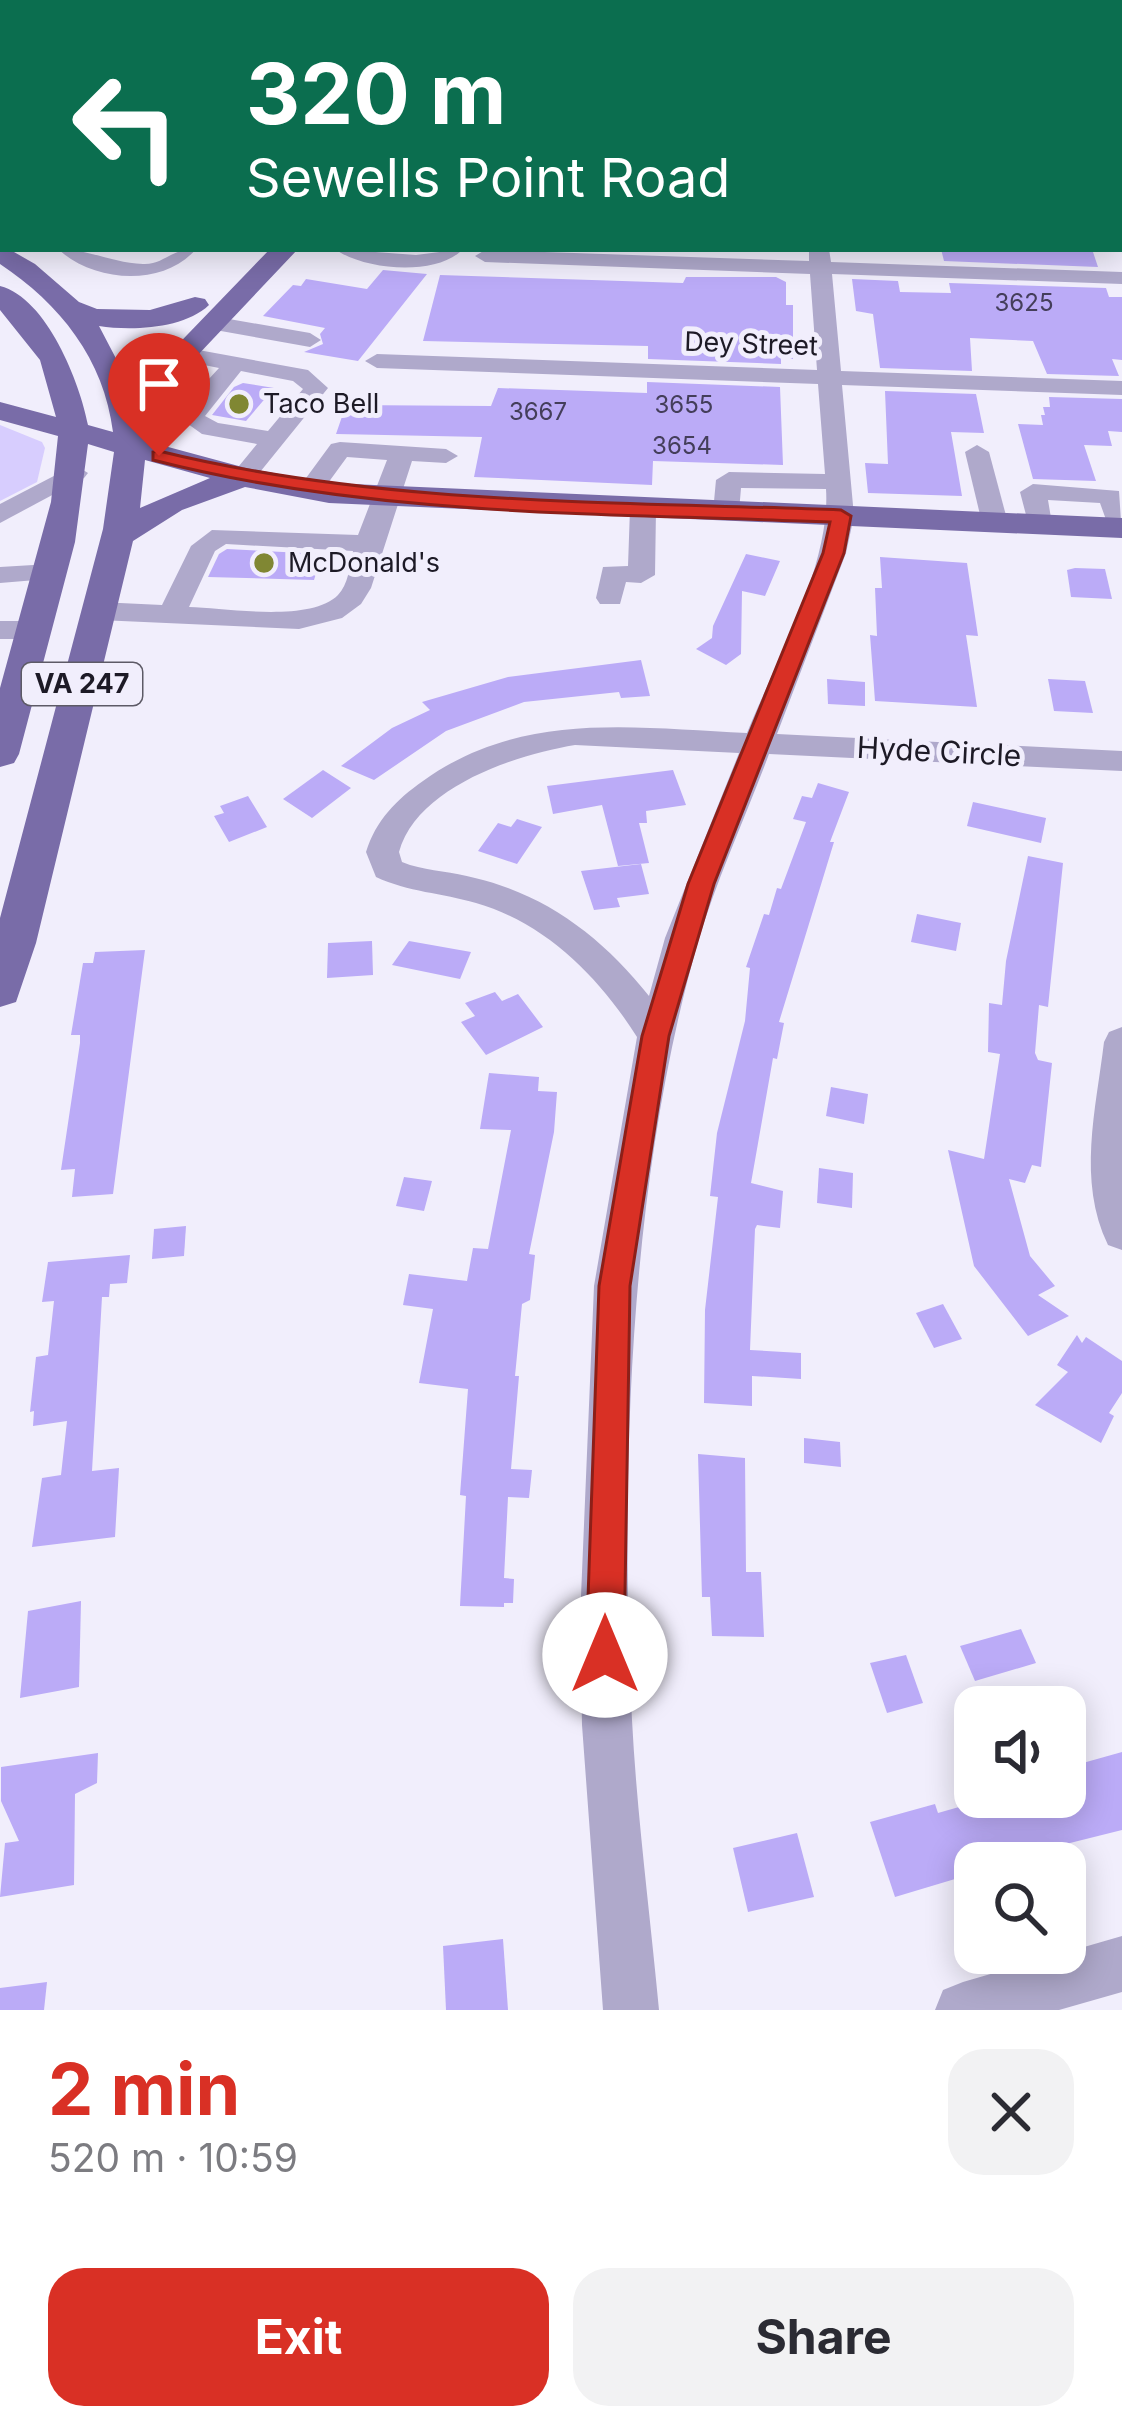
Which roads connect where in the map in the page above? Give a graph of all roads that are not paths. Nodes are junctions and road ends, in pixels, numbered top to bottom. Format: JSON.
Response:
{"nodes":[{"id":1,"x":5,"y":252,"type":"edge"},
{"id":2,"x":75,"y":252,"type":"edge"},
{"id":3,"x":183,"y":252,"type":"edge"},
{"id":4,"x":248,"y":252,"type":"edge"},
{"id":5,"x":281,"y":252,"type":"edge"},
{"id":6,"x":363,"y":252,"type":"edge"},
{"id":7,"x":450,"y":252,"type":"edge"},
{"id":8,"x":485,"y":256,"type":"dead end"},
{"id":9,"x":820,"y":258,"type":"edge"},
{"id":10,"x":1122,"y":278,"type":"edge"},
{"id":11,"x":0,"y":294,"type":"edge"},
{"id":12,"x":73,"y":309,"type":"junction"},
{"id":13,"x":203,"y":314,"type":"junction"},
{"id":14,"x":310,"y":340,"type":"dead end"},
{"id":15,"x":182,"y":354,"type":"junction"},
{"id":16,"x":377,"y":361,"type":"dead end"},
{"id":17,"x":236,"y":363,"type":"junction"},
{"id":18,"x":61,"y":372,"type":"junction"},
{"id":19,"x":829,"y":376,"type":"junction"},
{"id":20,"x":116,"y":382,"type":"junction"},
{"id":21,"x":1122,"y":388,"type":"edge"},
{"id":22,"x":0,"y":400,"type":"edge"},
{"id":23,"x":0,"y":411,"type":"edge"},
{"id":24,"x":76,"y":435,"type":"junction"},
{"id":25,"x":274,"y":439,"type":"junction"},
{"id":26,"x":130,"y":449,"type":"junction"},
{"id":27,"x":977,"y":452,"type":"dead end"},
{"id":28,"x":402,"y":454,"type":"junction"},
{"id":29,"x":446,"y":456,"type":"dead end"},
{"id":30,"x":75,"y":473,"type":"junction"},
{"id":31,"x":243,"y":478,"type":"junction"},
{"id":32,"x":311,"y":490,"type":"junction"},
{"id":33,"x":386,"y":498,"type":"junction"},
{"id":34,"x":839,"y":499,"type":"junction"},
{"id":35,"x":643,"y":509,"type":"junction"},
{"id":36,"x":0,"y":515,"type":"edge"},
{"id":37,"x":995,"y":523,"type":"junction"},
{"id":38,"x":1122,"y":528,"type":"edge"},
{"id":39,"x":115,"y":538,"type":"junction"},
{"id":40,"x":368,"y":544,"type":"junction"},
{"id":41,"x":50,"y":572,"type":"junction"},
{"id":42,"x":0,"y":575,"type":"edge"},
{"id":43,"x":610,"y":598,"type":"dead end"},
{"id":44,"x":99,"y":611,"type":"junction"},
{"id":45,"x":172,"y":611,"type":"junction"},
{"id":46,"x":17,"y":630,"type":"edge"},
{"id":47,"x":12,"y":667,"type":"edge"},
{"id":48,"x":6,"y":714,"type":"edge"},
{"id":49,"x":757,"y":742,"type":"junction"},
{"id":50,"x":0,"y":754,"type":"edge"},
{"id":51,"x":1122,"y":761,"type":"edge"},
{"id":52,"x":11,"y":917,"type":"edge"},
{"id":53,"x":0,"y":990,"type":"edge"},
{"id":54,"x":656,"y":1036,"type":"junction"},
{"id":55,"x":1122,"y":1042,"type":"edge"},
{"id":56,"x":1122,"y":1232,"type":"edge"},
{"id":57,"x":1122,"y":1964,"type":"edge"},
{"id":58,"x":631,"y":2010,"type":"edge"},
{"id":59,"x":962,"y":2010,"type":"edge"}],
"edges":[{"from":1,"to":12,"type":"main road"},
{"from":2,"to":3,"type":"street"},
{"from":4,"to":13,"type":"main road","number":"VA 247"},
{"from":5,"to":13,"type":"main road","number":"VA 247"},
{"from":6,"to":7,"type":"street"},
{"from":8,"to":9,"type":"street"},
{"from":9,"to":10,"type":"street"},
{"from":9,"to":19,"type":"street"},
{"from":11,"to":18,"type":"main road"},
{"from":12,"to":13,"type":"main road"},
{"from":12,"to":20,"type":"main road"},
{"from":13,"to":14,"type":"street"},
{"from":13,"to":15,"type":"main road","number":"VA 247"},
{"from":13,"to":20,"type":"main road","number":"VA 247"},
{"from":15,"to":17,"type":"street"},
{"from":15,"to":26,"type":"main road","number":"VA 247"},
{"from":16,"to":19,"type":"street","name":"Dey Street"},
{"from":17,"to":25,"type":"street"},
{"from":17,"to":25,"type":"street"},
{"from":18,"to":22,"type":"main road"},
{"from":18,"to":24,"type":"main road"},
{"from":19,"to":21,"type":"street","name":"Dey Street"},
{"from":19,"to":34,"type":"street"},
{"from":20,"to":24,"type":"main road","number":"VA 247"},
{"from":20,"to":26,"type":"main road"},
{"from":23,"to":24,"type":"main road"},
{"from":24,"to":26,"type":"main road"},
{"from":24,"to":30,"type":"main road","number":"VA 247"},
{"from":25,"to":31,"type":"street"},
{"from":26,"to":31,"type":"main road"},
{"from":26,"to":39,"type":"main road","number":"VA 247"},
{"from":27,"to":37,"type":"street"},
{"from":28,"to":29,"type":"street"},
{"from":28,"to":32,"type":"street"},
{"from":28,"to":33,"type":"street"},
{"from":30,"to":36,"type":"street"},
{"from":30,"to":41,"type":"main road","number":"VA 247"},
{"from":31,"to":32,"type":"main road"},
{"from":31,"to":39,"type":"main road"},
{"from":32,"to":33,"type":"main road"},
{"from":33,"to":35,"type":"main road"},
{"from":33,"to":40,"type":"street"},
{"from":34,"to":35,"type":"main road"},
{"from":34,"to":37,"type":"main road"},
{"from":34,"to":49,"type":"street"},
{"from":35,"to":43,"type":"street"},
{"from":37,"to":38,"type":"main road"},
{"from":39,"to":44,"type":"main road","number":"VA 247"},
{"from":40,"to":45,"type":"street"},
{"from":40,"to":45,"type":"street"},
{"from":41,"to":42,"type":"street"},
{"from":41,"to":46,"type":"main road","number":"VA 247"},
{"from":44,"to":45,"type":"street"},
{"from":44,"to":52,"type":"main road","number":"VA 247"},
{"from":46,"to":47,"type":"main road","number":"VA 247"},
{"from":47,"to":48,"type":"main road","number":"VA 247"},
{"from":48,"to":50,"type":"main road","number":"VA 247"},
{"from":49,"to":51,"type":"street","name":"Hyde Circle"},
{"from":49,"to":54,"type":"street"},
{"from":49,"to":54,"type":"street","name":"Hyde Circle"},
{"from":52,"to":53,"type":"main road","number":"VA 247"},
{"from":54,"to":58,"type":"street"},
{"from":55,"to":56,"type":"street"},
{"from":57,"to":59,"type":"street"}]}
